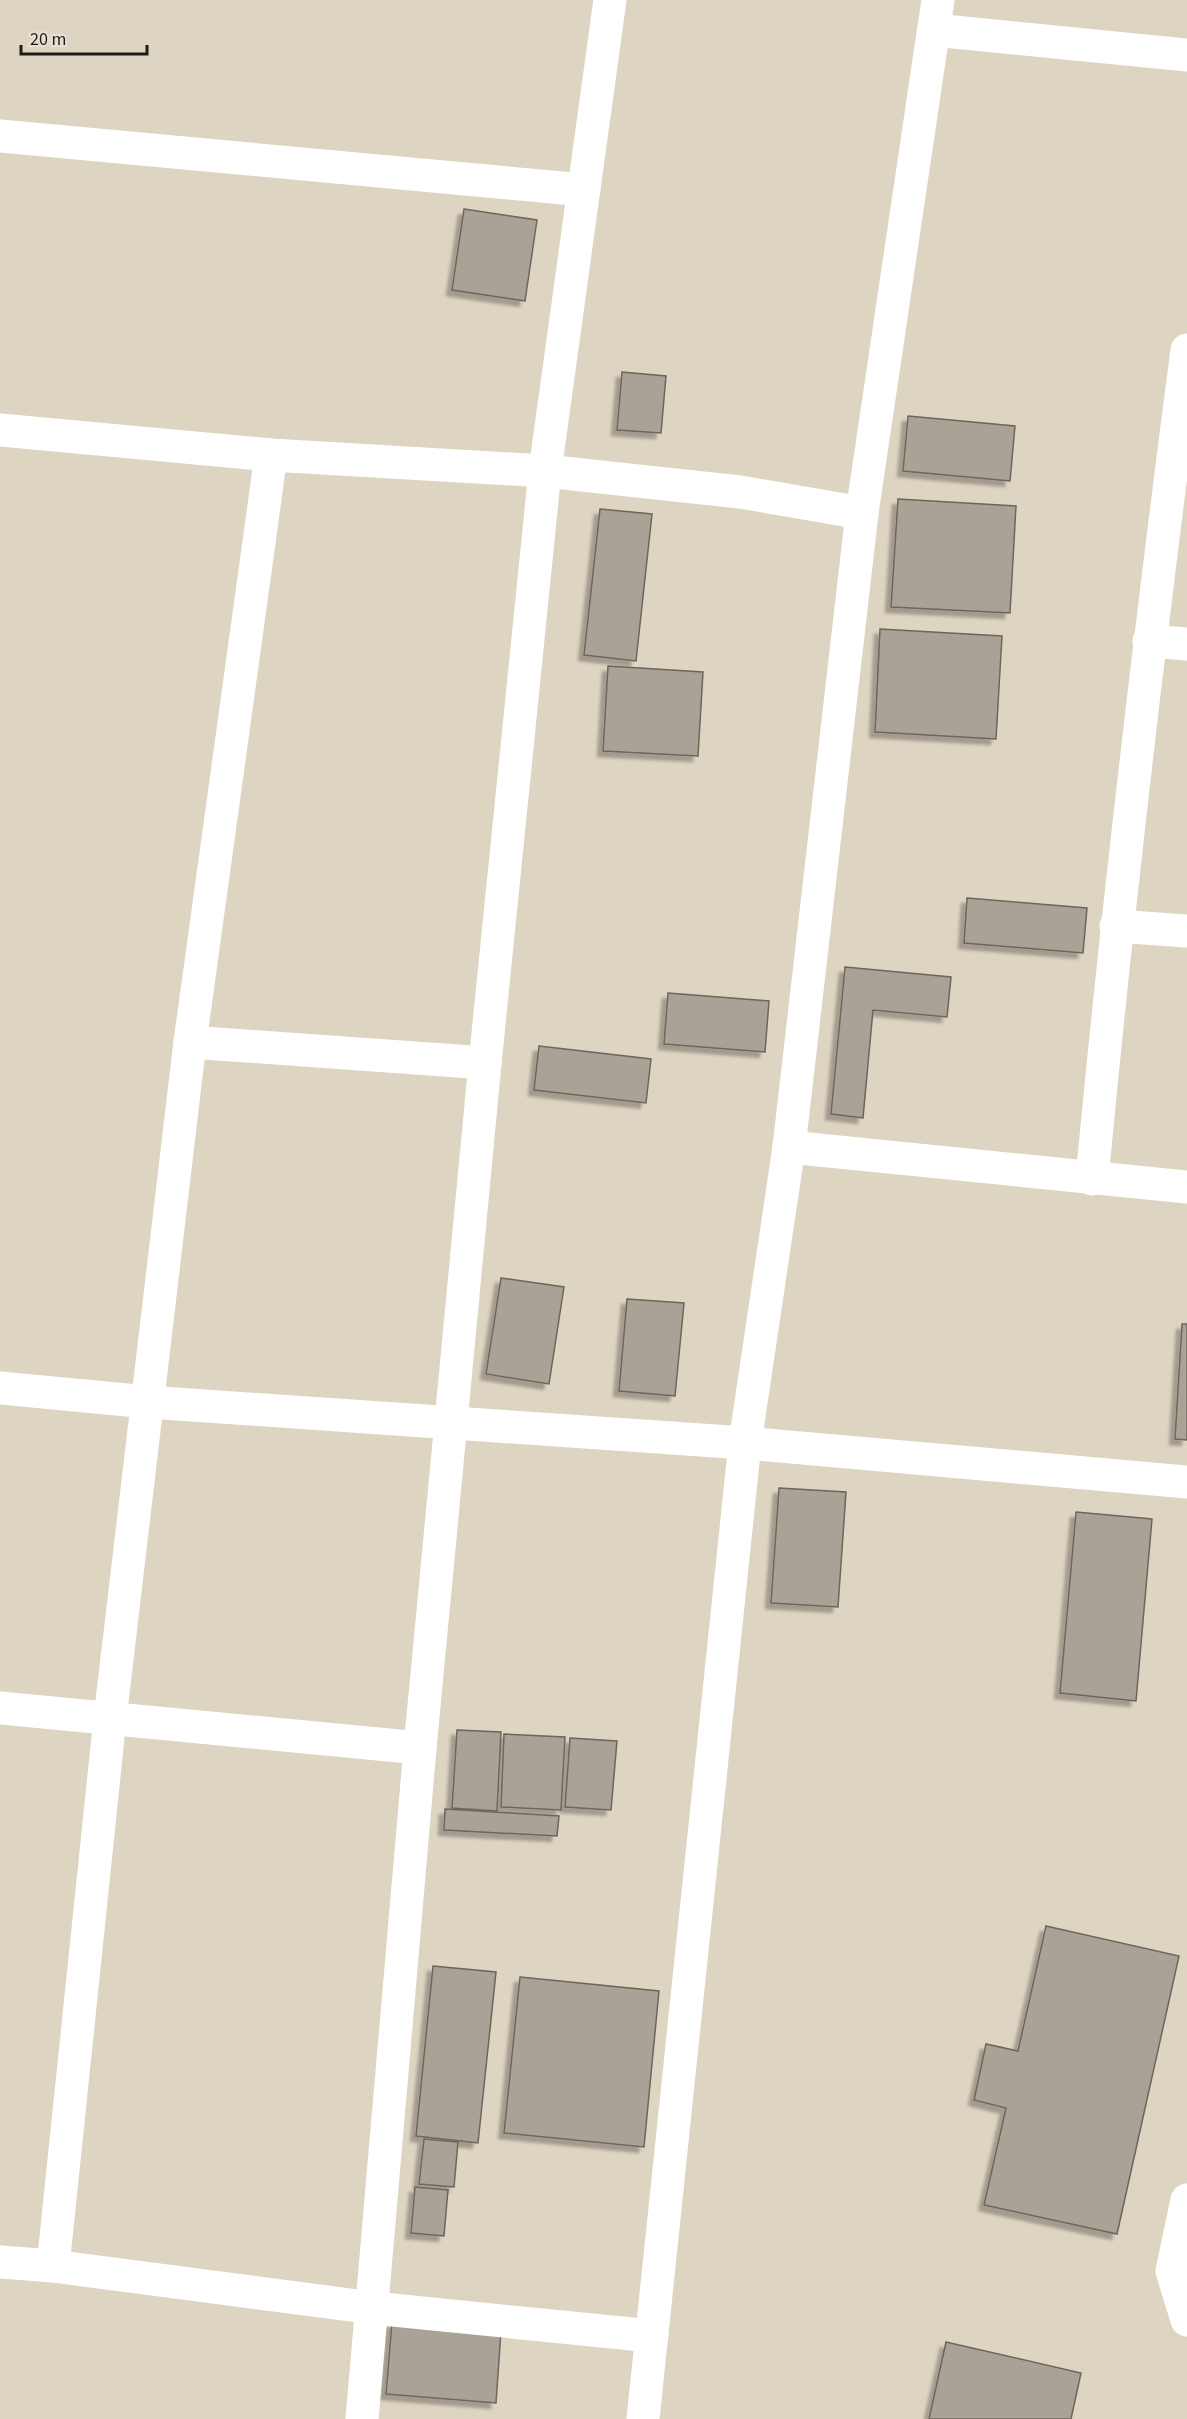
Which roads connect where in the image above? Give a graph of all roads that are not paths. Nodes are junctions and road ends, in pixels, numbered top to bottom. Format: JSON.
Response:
{"nodes":[{"id":1,"x":610,"y":0,"type":"edge"},
{"id":2,"x":936,"y":15,"type":"edge"},
{"id":3,"x":1187,"y":55,"type":"edge"},
{"id":4,"x":0,"y":136,"type":"edge"},
{"id":5,"x":584,"y":190,"type":"junction"},
{"id":6,"x":1187,"y":350,"type":"edge"},
{"id":7,"x":0,"y":430,"type":"edge"},
{"id":8,"x":271,"y":455,"type":"junction"},
{"id":9,"x":545,"y":471,"type":"junction"},
{"id":10,"x":862,"y":513,"type":"junction"},
{"id":11,"x":1149,"y":641,"type":"junction"},
{"id":12,"x":1187,"y":644,"type":"edge"},
{"id":13,"x":1116,"y":926,"type":"junction"},
{"id":14,"x":1187,"y":932,"type":"edge"},
{"id":15,"x":190,"y":1042,"type":"junction"},
{"id":16,"x":485,"y":1063,"type":"junction"},
{"id":17,"x":789,"y":1147,"type":"junction"},
{"id":18,"x":1092,"y":1179,"type":"junction"},
{"id":19,"x":1187,"y":1187,"type":"edge"},
{"id":20,"x":0,"y":1388,"type":"edge"},
{"id":21,"x":148,"y":1402,"type":"junction"},
{"id":22,"x":450,"y":1424,"type":"junction"},
{"id":23,"x":745,"y":1443,"type":"junction"},
{"id":24,"x":1187,"y":1482,"type":"edge"},
{"id":25,"x":0,"y":1708,"type":"edge"},
{"id":26,"x":110,"y":1718,"type":"junction"},
{"id":27,"x":420,"y":1748,"type":"junction"},
{"id":28,"x":1187,"y":2200,"type":"edge"},
{"id":29,"x":0,"y":2262,"type":"edge"},
{"id":30,"x":53,"y":2266,"type":"junction"},
{"id":31,"x":373,"y":2308,"type":"junction"},
{"id":32,"x":1187,"y":2320,"type":"edge"},
{"id":33,"x":652,"y":2336,"type":"junction"},
{"id":34,"x":362,"y":2419,"type":"edge"},
{"id":35,"x":643,"y":2419,"type":"edge"}],
"edges":[{"from":1,"to":5,"type":"street"},
{"from":2,"to":3,"type":"street"},
{"from":2,"to":10,"type":"street"},
{"from":4,"to":5,"type":"street"},
{"from":5,"to":9,"type":"street"},
{"from":6,"to":11,"type":"street"},
{"from":7,"to":8,"type":"street"},
{"from":8,"to":9,"type":"street"},
{"from":8,"to":15,"type":"street"},
{"from":9,"to":10,"type":"street"},
{"from":9,"to":16,"type":"street"},
{"from":10,"to":17,"type":"street"},
{"from":11,"to":12,"type":"street"},
{"from":11,"to":13,"type":"street"},
{"from":13,"to":14,"type":"street"},
{"from":13,"to":18,"type":"street"},
{"from":15,"to":16,"type":"street"},
{"from":15,"to":21,"type":"street"},
{"from":16,"to":22,"type":"street"},
{"from":17,"to":18,"type":"street"},
{"from":17,"to":23,"type":"street"},
{"from":18,"to":19,"type":"street"},
{"from":20,"to":21,"type":"street"},
{"from":21,"to":22,"type":"street"},
{"from":21,"to":26,"type":"street"},
{"from":22,"to":23,"type":"street"},
{"from":22,"to":27,"type":"street"},
{"from":23,"to":24,"type":"street"},
{"from":23,"to":33,"type":"street"},
{"from":25,"to":26,"type":"street"},
{"from":26,"to":27,"type":"street"},
{"from":26,"to":30,"type":"street"},
{"from":27,"to":31,"type":"street"},
{"from":28,"to":32,"type":"street"},
{"from":29,"to":30,"type":"street"},
{"from":30,"to":31,"type":"street"},
{"from":31,"to":33,"type":"street"},
{"from":31,"to":34,"type":"street"},
{"from":33,"to":35,"type":"street"}]}
